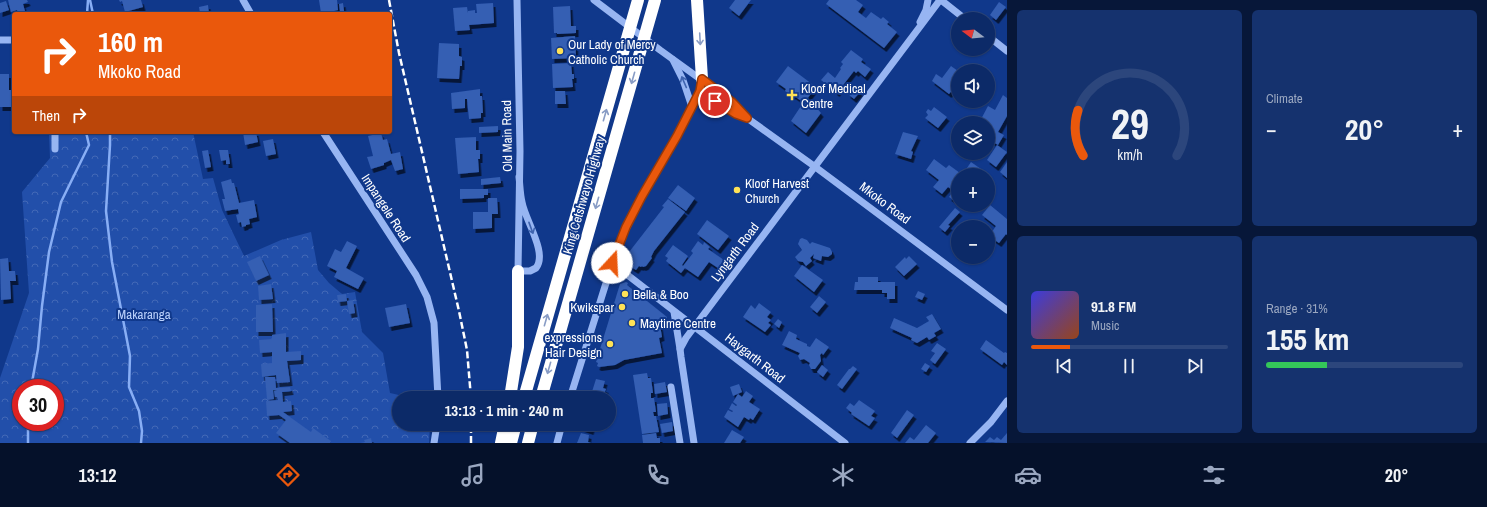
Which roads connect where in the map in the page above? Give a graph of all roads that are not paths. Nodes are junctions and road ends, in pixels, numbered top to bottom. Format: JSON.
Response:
{"nodes":[{"id":1,"x":243,"y":0,"type":"edge"},
{"id":2,"x":594,"y":0,"type":"edge"},
{"id":3,"x":638,"y":0,"type":"edge"},
{"id":4,"x":655,"y":0,"type":"edge"},
{"id":5,"x":697,"y":0,"type":"edge"},
{"id":6,"x":928,"y":0,"type":"edge"},
{"id":7,"x":941,"y":0,"type":"edge"},
{"id":8,"x":518,"y":1,"type":"edge"},
{"id":9,"x":250,"y":12,"type":"edge"},
{"id":10,"x":956,"y":12,"type":"edge"},
{"id":11,"x":0,"y":40,"type":"edge"},
{"id":12,"x":12,"y":40,"type":"edge"},
{"id":13,"x":911,"y":40,"type":"junction"},
{"id":14,"x":995,"y":42,"type":"edge"},
{"id":15,"x":1007,"y":51,"type":"edge"},
{"id":16,"x":673,"y":59,"type":"junction"},
{"id":17,"x":701,"y":85,"type":"junction"},
{"id":18,"x":692,"y":107,"type":"junction"},
{"id":19,"x":747,"y":118,"type":"junction"},
{"id":20,"x":55,"y":134,"type":"edge"},
{"id":21,"x":324,"y":134,"type":"edge"},
{"id":22,"x":55,"y":149,"type":"dead end"},
{"id":23,"x":814,"y":166,"type":"junction"},
{"id":24,"x":519,"y":177,"type":"junction"},
{"id":25,"x":612,"y":263,"type":"junction"},
{"id":26,"x":518,"y":271,"type":"junction"},
{"id":27,"x":1007,"y":310,"type":"edge"},
{"id":28,"x":674,"y":312,"type":"junction"},
{"id":29,"x":694,"y":326,"type":"junction"},
{"id":30,"x":680,"y":349,"type":"junction"},
{"id":31,"x":671,"y":387,"type":"dead end"},
{"id":32,"x":438,"y":391,"type":"edge"},
{"id":33,"x":511,"y":391,"type":"edge"},
{"id":34,"x":526,"y":391,"type":"edge"},
{"id":35,"x":542,"y":391,"type":"edge"},
{"id":36,"x":572,"y":391,"type":"edge"},
{"id":37,"x":1007,"y":401,"type":"edge"},
{"id":38,"x":436,"y":431,"type":"edge"},
{"id":39,"x":504,"y":431,"type":"edge"},
{"id":40,"x":514,"y":431,"type":"edge"},
{"id":41,"x":531,"y":431,"type":"edge"},
{"id":42,"x":560,"y":431,"type":"edge"},
{"id":43,"x":434,"y":443,"type":"edge"},
{"id":44,"x":501,"y":443,"type":"edge"},
{"id":45,"x":511,"y":443,"type":"edge"},
{"id":46,"x":528,"y":443,"type":"edge"},
{"id":47,"x":557,"y":443,"type":"edge"},
{"id":48,"x":680,"y":443,"type":"edge"},
{"id":49,"x":694,"y":443,"type":"edge"},
{"id":50,"x":845,"y":443,"type":"edge"},
{"id":51,"x":970,"y":443,"type":"edge"}],
"edges":[{"from":1,"to":9,"type":"street"},
{"from":2,"to":16,"type":"street","name":"Mkoko Road"},
{"from":34,"to":3,"type":"highway","name":"King Cetshwayo Highway","one_way":true},
{"from":4,"to":35,"type":"highway","name":"King Cetshwayo Highway","one_way":true},
{"from":5,"to":17,"type":"highway","one_way":true},
{"from":6,"to":13,"type":"street"},
{"from":7,"to":10,"type":"street"},
{"from":7,"to":13,"type":"street","name":"Lyngarth Road"},
{"from":8,"to":24,"type":"street","name":"Old Main Road"},
{"from":11,"to":12,"type":"street"},
{"from":13,"to":23,"type":"street","name":"Lyngarth Road"},
{"from":14,"to":15,"type":"street"},
{"from":16,"to":17,"type":"street","name":"Mkoko Road"},
{"from":18,"to":16,"type":"street","one_way":true},
{"from":17,"to":18,"type":"street"},
{"from":17,"to":19,"type":"street","name":"Mkoko Road"},
{"from":17,"to":19,"type":"street","name":"Mkoko Road"},
{"from":18,"to":25,"type":"street"},
{"from":19,"to":23,"type":"street","name":"Mkoko Road"},
{"from":20,"to":22,"type":"street"},
{"from":21,"to":32,"type":"street","name":"Impangele Road"},
{"from":23,"to":27,"type":"street","name":"Mkoko Road"},
{"from":23,"to":29,"type":"street","name":"Lyngarth Road"},
{"from":24,"to":26,"type":"street","name":"Old Main Road"},
{"from":24,"to":26,"type":"street","one_way":true},
{"from":25,"to":28,"type":"street","name":"Haygarth Road"},
{"from":25,"to":36,"type":"street"},
{"from":26,"to":33,"type":"highway"},
{"from":28,"to":29,"type":"street","name":"Haygarth Road"},
{"from":28,"to":30,"type":"street"},
{"from":29,"to":30,"type":"street","name":"Lyngarth Road"},
{"from":29,"to":50,"type":"street","name":"Haygarth Road"},
{"from":30,"to":49,"type":"street"},
{"from":31,"to":48,"type":"street"},
{"from":37,"to":51,"type":"street"},
{"from":38,"to":43,"type":"street"},
{"from":39,"to":44,"type":"highway"},
{"from":40,"to":45,"type":"highway"},
{"from":41,"to":46,"type":"highway"},
{"from":42,"to":47,"type":"street"}]}
